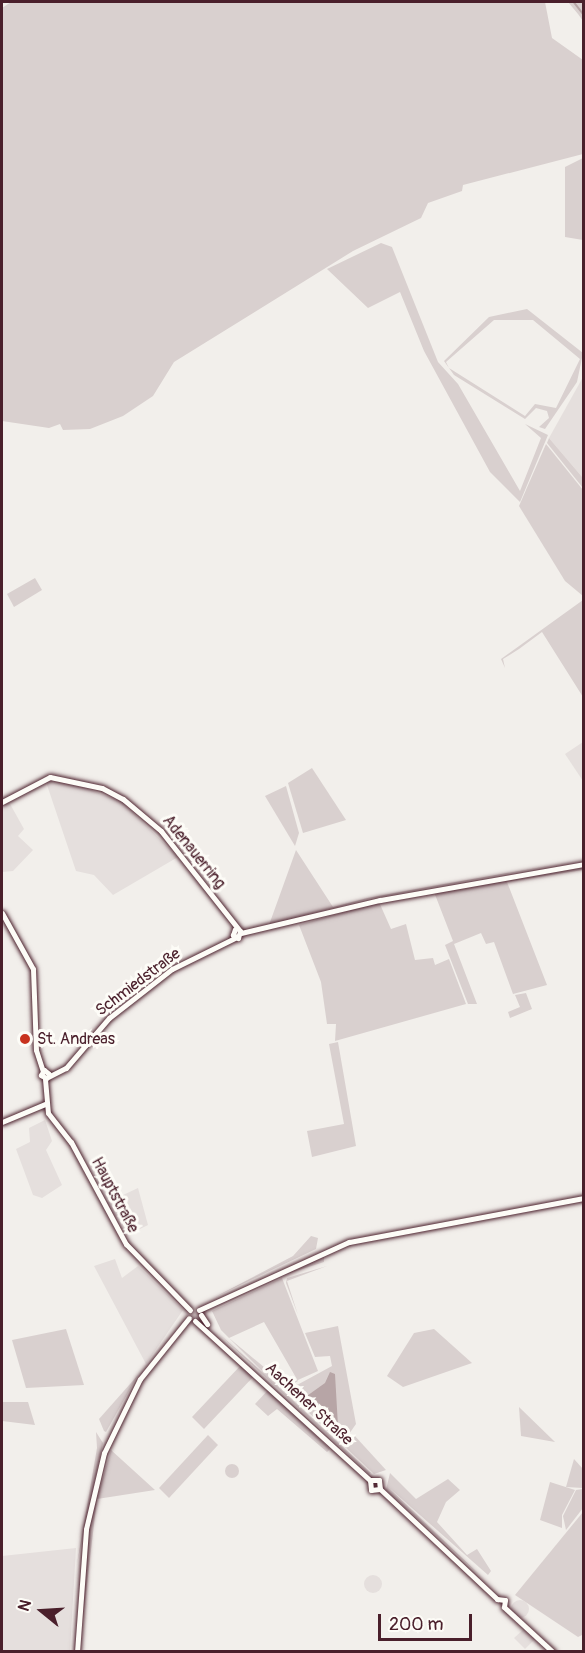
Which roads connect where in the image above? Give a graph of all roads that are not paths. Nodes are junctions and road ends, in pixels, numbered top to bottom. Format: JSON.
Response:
{"nodes":[{"id":1,"x":2,"y":802,"type":"edge"},
{"id":2,"x":584,"y":864,"type":"edge"},
{"id":3,"x":2,"y":913,"type":"edge"},
{"id":4,"x":236,"y":933,"type":"junction"},
{"id":5,"x":47,"y":1076,"type":"junction"},
{"id":6,"x":45,"y":1104,"type":"junction"},
{"id":7,"x":2,"y":1122,"type":"edge"},
{"id":8,"x":584,"y":1198,"type":"edge"},
{"id":9,"x":190,"y":1310,"type":"junction"},
{"id":10,"x":200,"y":1312,"type":"junction"},
{"id":11,"x":192,"y":1319,"type":"junction"},
{"id":12,"x":229,"y":1347,"type":"junction"},
{"id":13,"x":77,"y":1652,"type":"edge"},
{"id":14,"x":552,"y":1652,"type":"edge"}],
"edges":[{"from":1,"to":4,"type":"main road","name":"Adenauerring"},
{"from":2,"to":4,"type":"main road"},
{"from":3,"to":5,"type":"main road"},
{"from":4,"to":5,"type":"main road","name":"Schmiedstraße"},
{"from":5,"to":6,"type":"main road"},
{"from":6,"to":7,"type":"main road"},
{"from":6,"to":9,"type":"main road","name":"Hauptstraße"},
{"from":8,"to":10,"type":"main road"},
{"from":9,"to":10,"type":"main road"},
{"from":9,"to":11,"type":"main road"},
{"from":10,"to":11,"type":"main road"},
{"from":10,"to":12,"type":"main road","name":"Aachener Straße"},
{"from":11,"to":12,"type":"main road","name":"Aachener Straße"},
{"from":11,"to":13,"type":"main road"},
{"from":12,"to":14,"type":"main road","name":"Aachener Straße"}]}
